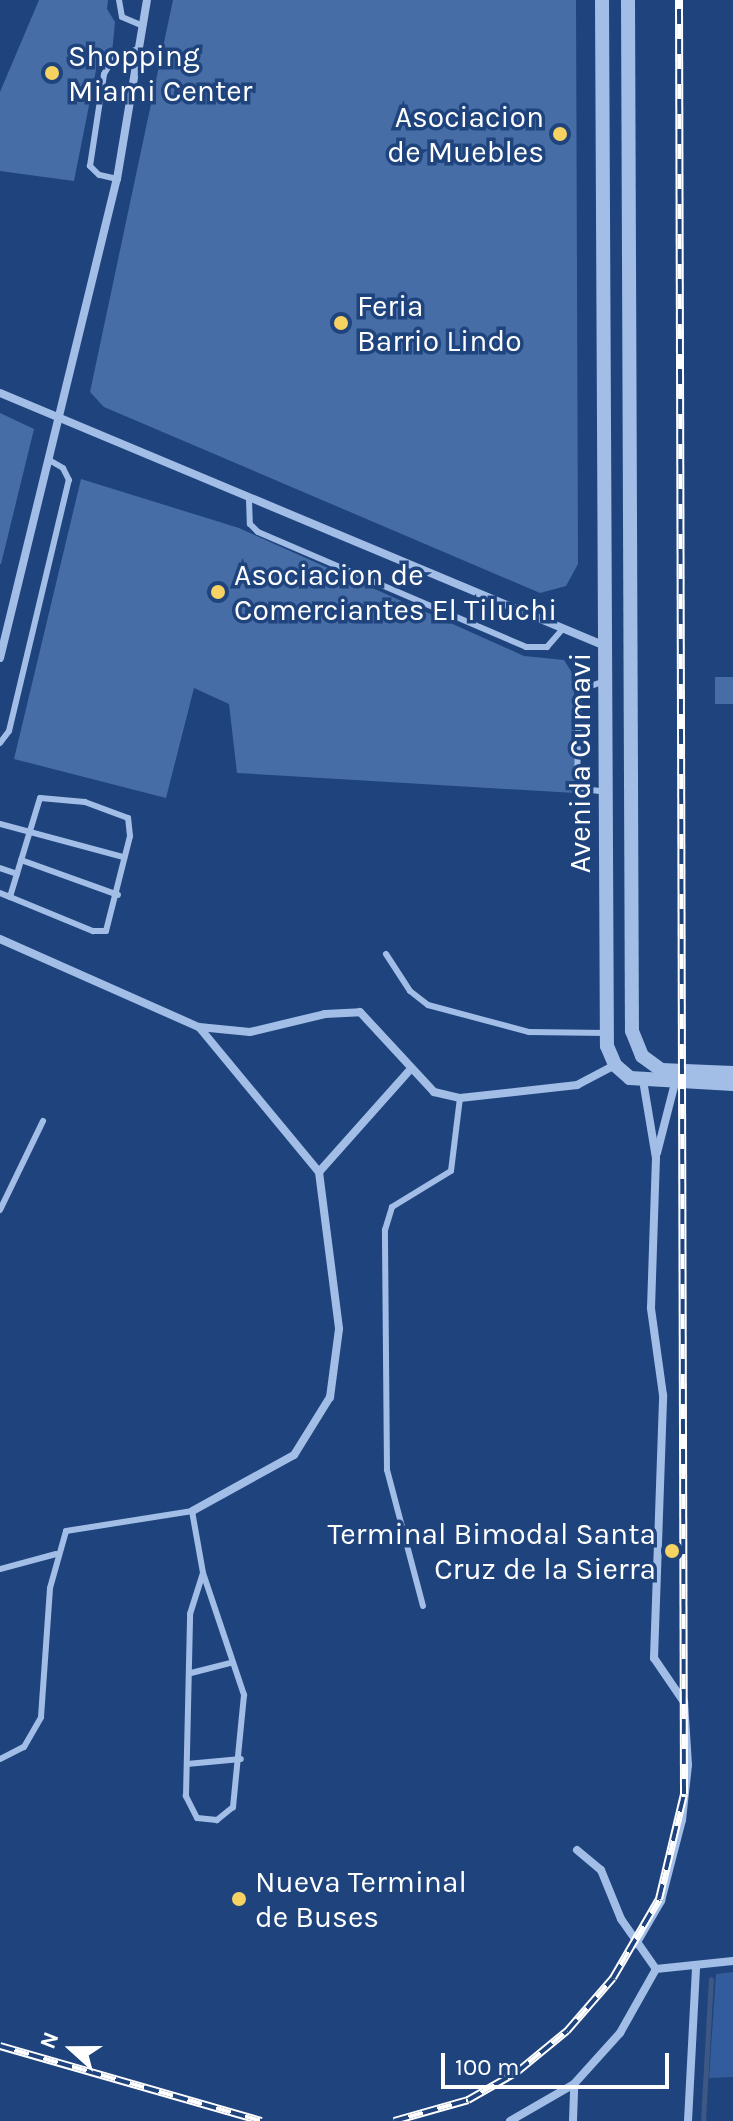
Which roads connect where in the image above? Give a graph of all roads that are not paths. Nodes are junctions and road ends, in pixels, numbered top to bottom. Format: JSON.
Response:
{"nodes":[{"id":1,"x":119,"y":0,"type":"edge"},
{"id":2,"x":147,"y":0,"type":"edge"},
{"id":3,"x":602,"y":0,"type":"edge"},
{"id":4,"x":628,"y":0,"type":"edge"},
{"id":5,"x":143,"y":26,"type":"junction"},
{"id":6,"x":138,"y":49,"type":"junction"},
{"id":7,"x":628,"y":54,"type":"junction"},
{"id":8,"x":602,"y":55,"type":"junction"},
{"id":9,"x":117,"y":179,"type":"junction"},
{"id":10,"x":0,"y":393,"type":"edge"},
{"id":11,"x":59,"y":419,"type":"junction"},
{"id":12,"x":630,"y":458,"type":"junction"},
{"id":13,"x":605,"y":459,"type":"junction"},
{"id":14,"x":51,"y":461,"type":"junction"},
{"id":15,"x":249,"y":500,"type":"junction"},
{"id":16,"x":561,"y":631,"type":"junction"},
{"id":17,"x":605,"y":646,"type":"junction"},
{"id":18,"x":0,"y":658,"type":"edge"},
{"id":19,"x":605,"y":681,"type":"junction"},
{"id":20,"x":0,"y":743,"type":"edge"},
{"id":21,"x":606,"y":792,"type":"junction"},
{"id":22,"x":0,"y":824,"type":"edge"},
{"id":23,"x":30,"y":832,"type":"junction"},
{"id":24,"x":123,"y":857,"type":"junction"},
{"id":25,"x":21,"y":860,"type":"junction"},
{"id":26,"x":0,"y":868,"type":"edge"},
{"id":27,"x":17,"y":874,"type":"junction"},
{"id":28,"x":0,"y":893,"type":"edge"},
{"id":29,"x":118,"y":895,"type":"junction"},
{"id":30,"x":10,"y":897,"type":"junction"},
{"id":31,"x":633,"y":910,"type":"junction"},
{"id":32,"x":606,"y":911,"type":"junction"},
{"id":33,"x":0,"y":939,"type":"edge"},
{"id":34,"x":386,"y":954,"type":"dead end"},
{"id":35,"x":199,"y":1027,"type":"junction"},
{"id":36,"x":607,"y":1033,"type":"junction"},
{"id":37,"x":615,"y":1065,"type":"junction"},
{"id":38,"x":409,"y":1071,"type":"junction"},
{"id":39,"x":733,"y":1073,"type":"edge"},
{"id":40,"x":643,"y":1080,"type":"junction"},
{"id":41,"x":675,"y":1083,"type":"junction"},
{"id":42,"x":733,"y":1084,"type":"edge"},
{"id":43,"x":460,"y":1098,"type":"junction"},
{"id":44,"x":43,"y":1121,"type":"dead end"},
{"id":45,"x":656,"y":1158,"type":"junction"},
{"id":46,"x":319,"y":1172,"type":"junction"},
{"id":47,"x":0,"y":1210,"type":"edge"},
{"id":48,"x":192,"y":1511,"type":"junction"},
{"id":49,"x":56,"y":1554,"type":"junction"},
{"id":50,"x":0,"y":1569,"type":"edge"},
{"id":51,"x":203,"y":1573,"type":"junction"},
{"id":52,"x":423,"y":1606,"type":"dead end"},
{"id":53,"x":230,"y":1663,"type":"junction"},
{"id":54,"x":191,"y":1673,"type":"junction"},
{"id":55,"x":0,"y":1759,"type":"edge"},
{"id":56,"x":241,"y":1759,"type":"junction"},
{"id":57,"x":187,"y":1764,"type":"junction"},
{"id":58,"x":577,"y":1850,"type":"dead end"},
{"id":59,"x":636,"y":1944,"type":"junction"},
{"id":60,"x":733,"y":1961,"type":"edge"},
{"id":61,"x":696,"y":1968,"type":"junction"},
{"id":62,"x":656,"y":1969,"type":"junction"},
{"id":63,"x":574,"y":2084,"type":"junction"},
{"id":64,"x":510,"y":2121,"type":"edge"},
{"id":65,"x":573,"y":2121,"type":"edge"},
{"id":66,"x":688,"y":2121,"type":"edge"}],
"edges":[{"from":1,"to":5,"type":"lane"},
{"from":2,"to":5,"type":"street"},
{"from":3,"to":8,"type":"street","name":"Avenida Cumavi"},
{"from":4,"to":7,"type":"street","name":"Avenida Cumavi"},
{"from":5,"to":6,"type":"street"},
{"from":6,"to":9,"type":"street"},
{"from":6,"to":9,"type":"lane"},
{"from":7,"to":8,"type":"street"},
{"from":7,"to":12,"type":"street","name":"Avenida Cumavi"},
{"from":8,"to":13,"type":"street","name":"Avenida Cumavi"},
{"from":9,"to":11,"type":"street"},
{"from":10,"to":11,"type":"street"},
{"from":11,"to":14,"type":"street"},
{"from":11,"to":15,"type":"street"},
{"from":12,"to":13,"type":"street"},
{"from":12,"to":31,"type":"street","name":"Avenida Cumavi"},
{"from":13,"to":17,"type":"street","name":"Avenida Cumavi"},
{"from":14,"to":18,"type":"street"},
{"from":14,"to":20,"type":"lane"},
{"from":15,"to":16,"type":"street"},
{"from":15,"to":16,"type":"lane"},
{"from":16,"to":17,"type":"street"},
{"from":17,"to":19,"type":"street","name":"Avenida Cumavi"},
{"from":19,"to":21,"type":"street","name":"Avenida Cumavi"},
{"from":19,"to":21,"type":"lane"},
{"from":21,"to":32,"type":"street","name":"Avenida Cumavi"},
{"from":22,"to":23,"type":"lane"},
{"from":23,"to":24,"type":"lane"},
{"from":23,"to":24,"type":"lane"},
{"from":23,"to":25,"type":"lane"},
{"from":24,"to":29,"type":"lane"},
{"from":25,"to":27,"type":"lane"},
{"from":25,"to":29,"type":"lane"},
{"from":26,"to":27,"type":"lane"},
{"from":27,"to":30,"type":"lane"},
{"from":28,"to":30,"type":"lane"},
{"from":29,"to":30,"type":"lane"},
{"from":31,"to":32,"type":"street"},
{"from":31,"to":39,"type":"street","name":"Avenida Cumavi"},
{"from":32,"to":36,"type":"street","name":"Avenida Cumavi"},
{"from":33,"to":35,"type":"street"},
{"from":34,"to":36,"type":"lane"},
{"from":35,"to":38,"type":"street"},
{"from":35,"to":46,"type":"street"},
{"from":36,"to":37,"type":"street","name":"Avenida Cumavi"},
{"from":37,"to":40,"type":"street"},
{"from":37,"to":43,"type":"street"},
{"from":38,"to":43,"type":"street"},
{"from":38,"to":46,"type":"street"},
{"from":40,"to":41,"type":"street"},
{"from":40,"to":45,"type":"street"},
{"from":41,"to":42,"type":"street"},
{"from":41,"to":45,"type":"street"},
{"from":43,"to":52,"type":"lane"},
{"from":44,"to":47,"type":"lane"},
{"from":45,"to":59,"type":"street"},
{"from":46,"to":48,"type":"street"},
{"from":48,"to":49,"type":"lane"},
{"from":48,"to":51,"type":"lane"},
{"from":49,"to":50,"type":"lane"},
{"from":49,"to":55,"type":"lane"},
{"from":51,"to":53,"type":"lane"},
{"from":51,"to":54,"type":"lane"},
{"from":53,"to":54,"type":"lane"},
{"from":53,"to":56,"type":"lane"},
{"from":54,"to":57,"type":"lane"},
{"from":56,"to":57,"type":"lane"},
{"from":56,"to":57,"type":"lane"},
{"from":58,"to":59,"type":"street"},
{"from":59,"to":62,"type":"street"},
{"from":60,"to":61,"type":"street"},
{"from":61,"to":62,"type":"street"},
{"from":61,"to":66,"type":"street"},
{"from":62,"to":63,"type":"street"},
{"from":63,"to":64,"type":"street"},
{"from":63,"to":65,"type":"street"}]}
